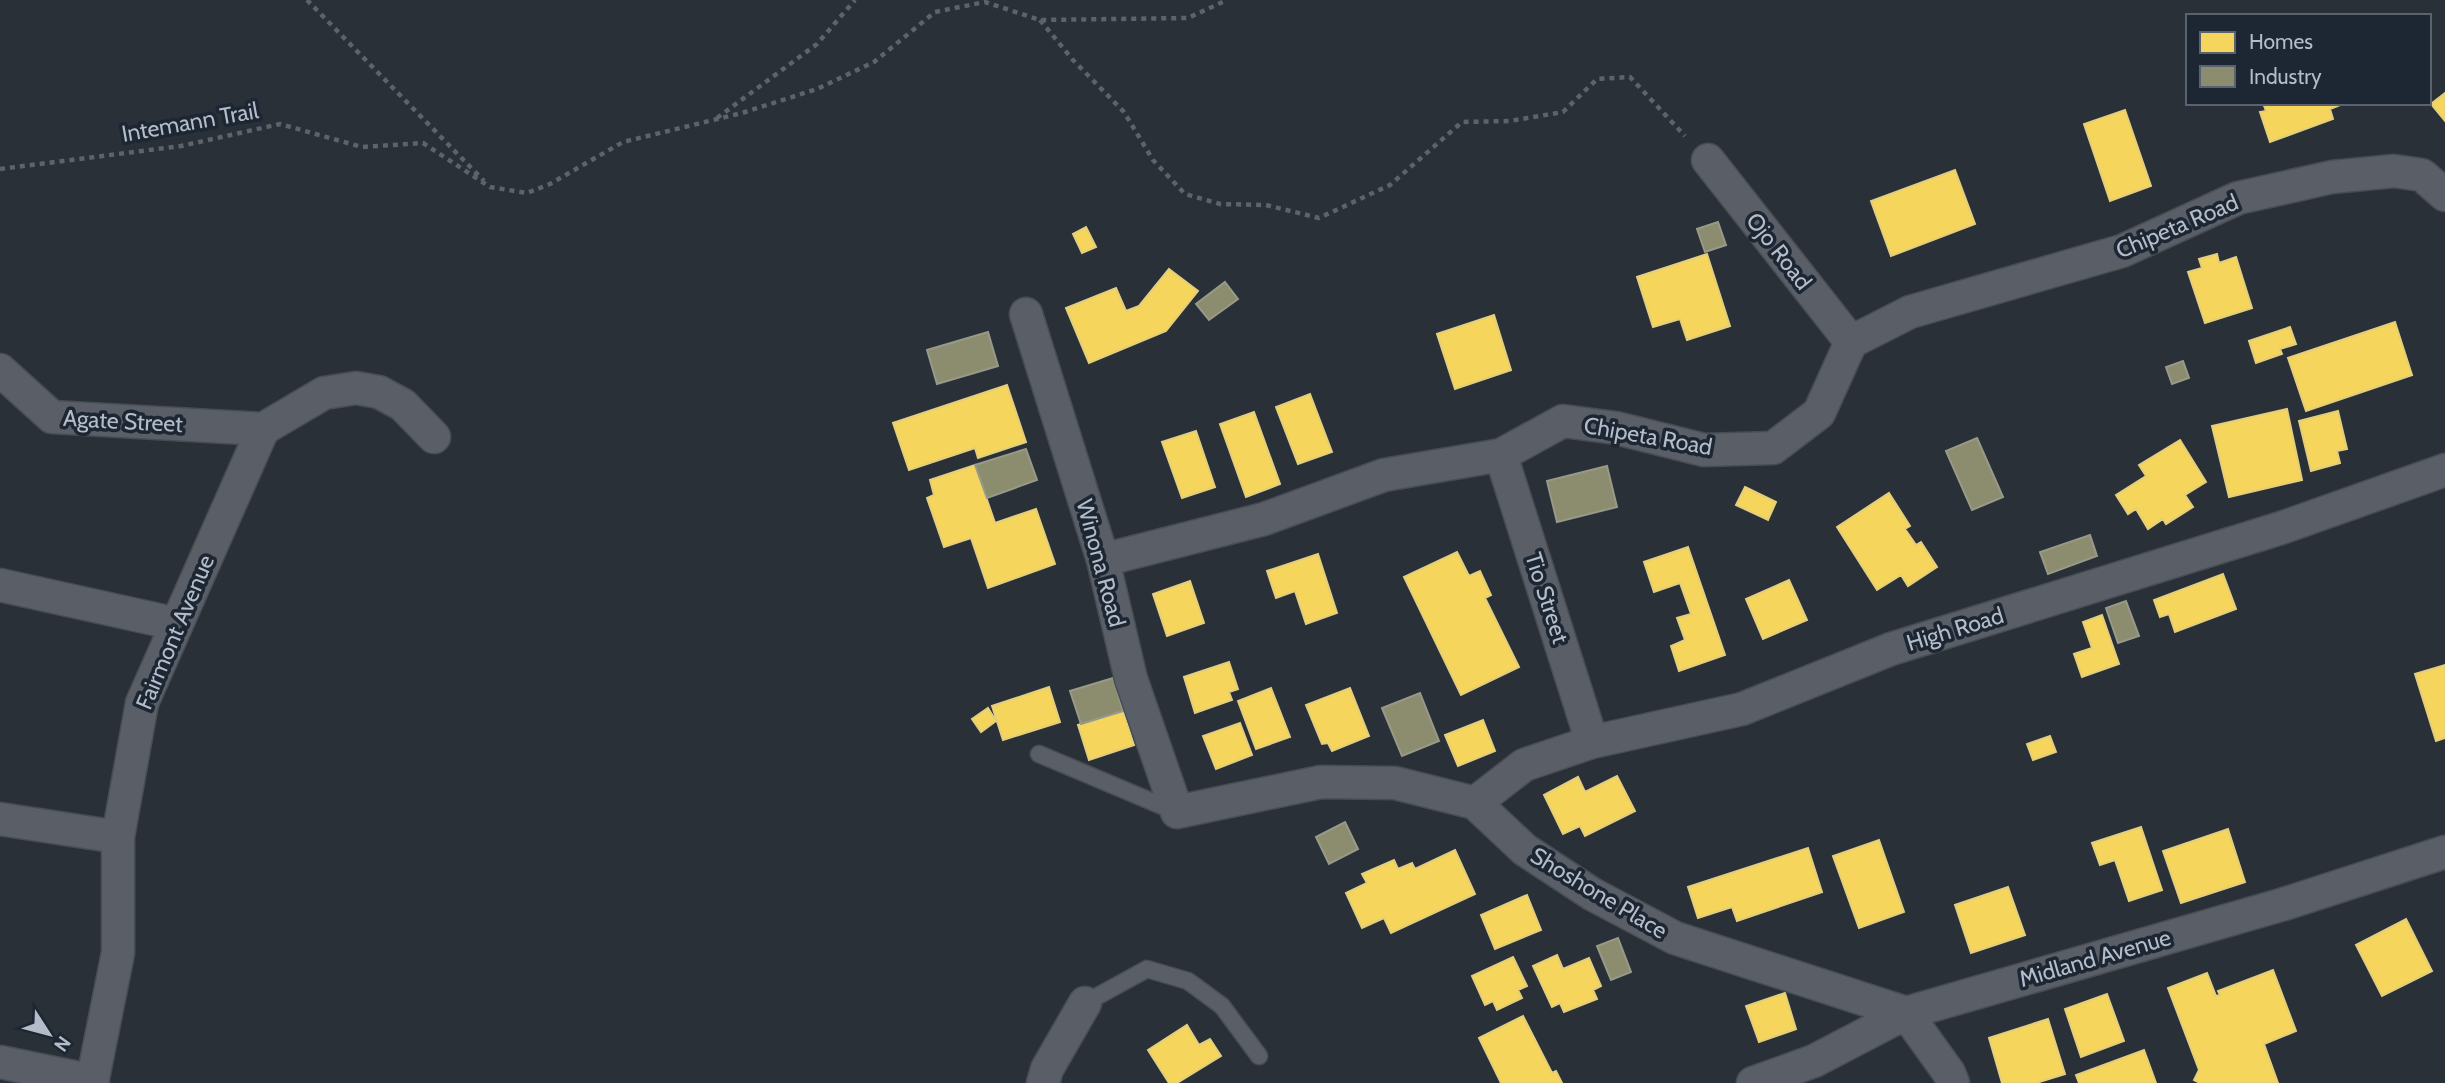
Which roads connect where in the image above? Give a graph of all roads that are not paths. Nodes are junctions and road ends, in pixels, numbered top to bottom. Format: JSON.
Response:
{"nodes":[{"id":1,"x":1707,"y":160,"type":"road end"},
{"id":2,"x":2434,"y":185,"type":"edge"},
{"id":3,"x":1026,"y":314,"type":"dead end"},
{"id":4,"x":1851,"y":342,"type":"junction"},
{"id":5,"x":0,"y":370,"type":"edge"},
{"id":6,"x":263,"y":429,"type":"junction"},
{"id":7,"x":435,"y":437,"type":"dead end"},
{"id":8,"x":1501,"y":455,"type":"junction"},
{"id":9,"x":2445,"y":470,"type":"edge"},
{"id":10,"x":1104,"y":560,"type":"junction"},
{"id":11,"x":0,"y":585,"type":"edge"},
{"id":12,"x":177,"y":624,"type":"junction"},
{"id":13,"x":1592,"y":742,"type":"junction"},
{"id":14,"x":1039,"y":754,"type":"dead end"},
{"id":15,"x":1475,"y":803,"type":"junction"},
{"id":16,"x":1177,"y":812,"type":"junction"},
{"id":17,"x":0,"y":818,"type":"edge"},
{"id":18,"x":118,"y":837,"type":"junction"},
{"id":19,"x":2445,"y":852,"type":"edge"},
{"id":20,"x":1085,"y":1003,"type":"joint"},
{"id":21,"x":1906,"y":1013,"type":"junction"},
{"id":22,"x":1259,"y":1056,"type":"dead end"},
{"id":23,"x":0,"y":1062,"type":"edge"},
{"id":24,"x":92,"y":1082,"type":"edge"},
{"id":25,"x":1043,"y":1083,"type":"edge"},
{"id":26,"x":1753,"y":1083,"type":"edge"},
{"id":27,"x":1952,"y":1083,"type":"edge"}],
"edges":[{"from":1,"to":4,"type":"street","name":"Ojo Road"},
{"from":2,"to":4,"type":"street","name":"Chipeta Road"},
{"from":3,"to":10,"type":"street","name":"Winona Road"},
{"from":4,"to":8,"type":"street","name":"Chipeta Road"},
{"from":5,"to":6,"type":"street","name":"Agate Street"},
{"from":6,"to":7,"type":"street"},
{"from":6,"to":12,"type":"street","name":"Fairmont Avenue"},
{"from":8,"to":10,"type":"street","name":"Chipeta Road"},
{"from":8,"to":13,"type":"street","name":"Tio Street"},
{"from":9,"to":13,"type":"street","name":"High Road"},
{"from":10,"to":16,"type":"street","name":"Winona Road"},
{"from":11,"to":12,"type":"street"},
{"from":12,"to":18,"type":"street","name":"Fairmont Avenue"},
{"from":13,"to":15,"type":"street","name":"High Road"},
{"from":14,"to":16,"type":"lane"},
{"from":15,"to":16,"type":"street","name":"Shoshone Place"},
{"from":15,"to":21,"type":"street","name":"Shoshone Place"},
{"from":17,"to":18,"type":"street"},
{"from":18,"to":24,"type":"street","name":"Fairmont Avenue"},
{"from":19,"to":21,"type":"street","name":"Midland Avenue"},
{"from":20,"to":22,"type":"lane"},
{"from":20,"to":25,"type":"street"},
{"from":21,"to":26,"type":"street","name":"Midland Avenue"},
{"from":21,"to":27,"type":"street"},
{"from":23,"to":24,"type":"street"}]}
